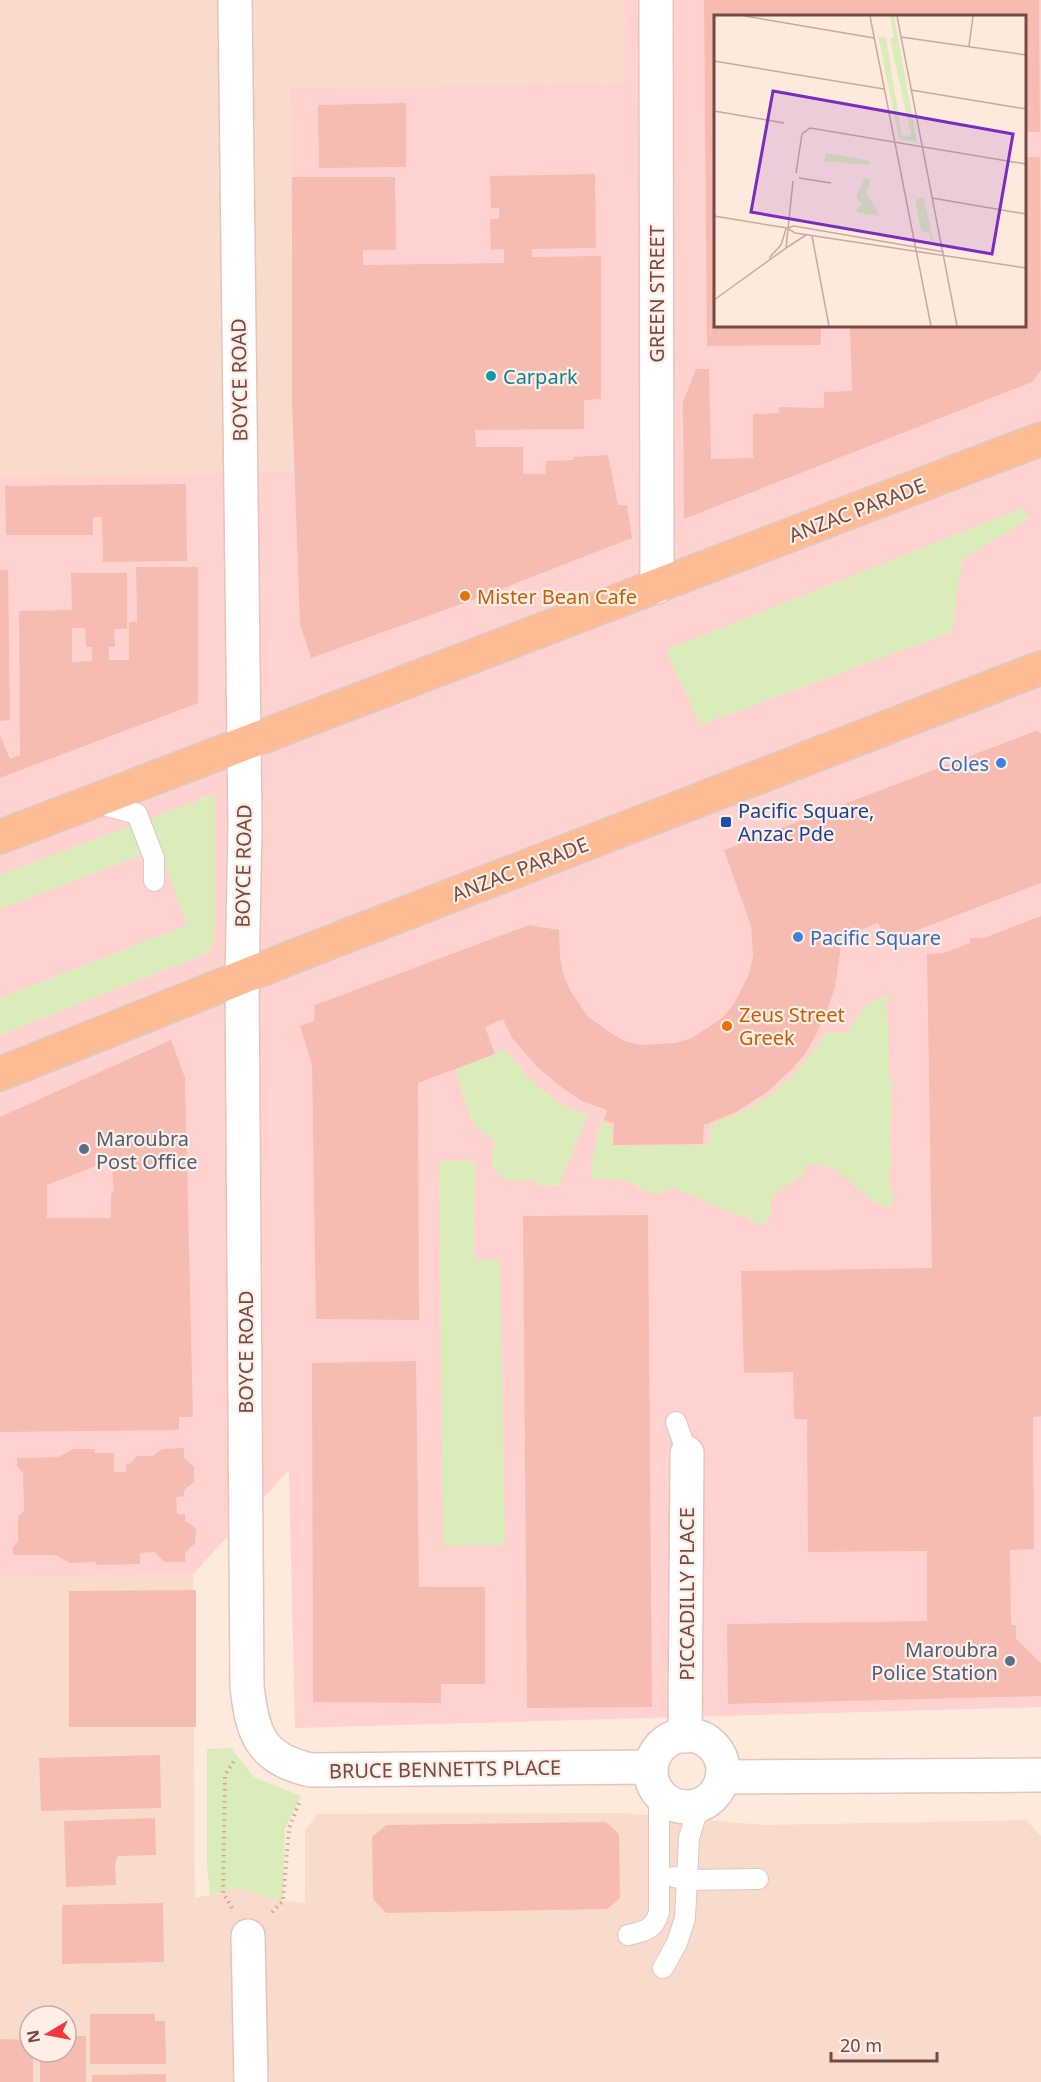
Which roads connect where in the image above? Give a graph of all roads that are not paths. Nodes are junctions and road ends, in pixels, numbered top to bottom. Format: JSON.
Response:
{"nodes":[{"id":1,"x":235,"y":0,"type":"edge"},
{"id":2,"x":656,"y":0,"type":"edge"},
{"id":3,"x":1041,"y":439,"type":"edge"},
{"id":4,"x":657,"y":587,"type":"junction"},
{"id":5,"x":1041,"y":668,"type":"edge"},
{"id":6,"x":243,"y":744,"type":"junction"},
{"id":7,"x":91,"y":801,"type":"junction"},
{"id":8,"x":0,"y":837,"type":"edge"},
{"id":9,"x":153,"y":881,"type":"dead end"},
{"id":10,"x":242,"y":978,"type":"junction"},
{"id":11,"x":0,"y":1074,"type":"edge"},
{"id":12,"x":675,"y":1422,"type":"dead end"},
{"id":13,"x":687,"y":1453,"type":"joint"},
{"id":14,"x":255,"y":1730,"type":"joint"},
{"id":15,"x":685,"y":1736,"type":"junction"},
{"id":16,"x":1041,"y":1775,"type":"edge"},
{"id":17,"x":722,"y":1777,"type":"junction"},
{"id":18,"x":655,"y":1781,"type":"junction"},
{"id":19,"x":699,"y":1805,"type":"junction"},
{"id":20,"x":660,"y":1865,"type":"junction"},
{"id":21,"x":758,"y":1879,"type":"dead end"},
{"id":22,"x":687,"y":1880,"type":"junction"},
{"id":23,"x":628,"y":1935,"type":"dead end"},
{"id":24,"x":248,"y":1936,"type":"road end"},
{"id":25,"x":663,"y":1968,"type":"dead end"},
{"id":26,"x":251,"y":2082,"type":"edge"}],
"edges":[{"from":1,"to":6,"type":"street","name":"BOYCE ROAD"},
{"from":2,"to":4,"type":"street","name":"GREEN STREET"},
{"from":3,"to":4,"type":"main road","name":"ANZAC PARADE"},
{"from":4,"to":6,"type":"main road","name":"ANZAC PARADE"},
{"from":5,"to":10,"type":"main road","name":"ANZAC PARADE"},
{"from":6,"to":7,"type":"main road","name":"ANZAC PARADE"},
{"from":6,"to":10,"type":"street","name":"BOYCE ROAD"},
{"from":7,"to":8,"type":"main road","name":"ANZAC PARADE"},
{"from":7,"to":9,"type":"lane"},
{"from":10,"to":11,"type":"main road","name":"ANZAC PARADE"},
{"from":10,"to":14,"type":"street","name":"BOYCE ROAD"},
{"from":12,"to":13,"type":"lane"},
{"from":13,"to":15,"type":"street","name":"PICCADILLY PLACE"},
{"from":14,"to":18,"type":"street","name":"BRUCE BENNETTS PLACE"},
{"from":15,"to":17,"type":"street"},
{"from":15,"to":18,"type":"street"},
{"from":16,"to":17,"type":"street"},
{"from":17,"to":19,"type":"street"},
{"from":18,"to":19,"type":"street"},
{"from":18,"to":20,"type":"lane"},
{"from":19,"to":22,"type":"lane"},
{"from":20,"to":22,"type":"lane"},
{"from":20,"to":23,"type":"lane"},
{"from":21,"to":22,"type":"lane"},
{"from":22,"to":25,"type":"lane"},
{"from":24,"to":26,"type":"street"}]}
